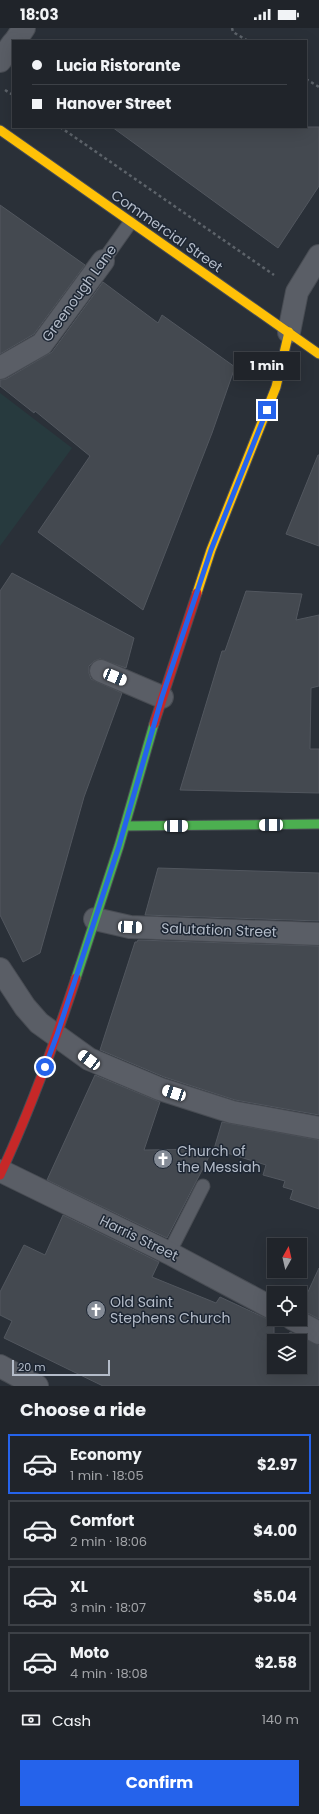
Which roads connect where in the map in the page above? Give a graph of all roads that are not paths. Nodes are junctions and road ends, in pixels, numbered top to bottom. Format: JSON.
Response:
{"nodes":[{"id":1,"x":24,"y":28,"type":"edge"},
{"id":2,"x":16,"y":40,"type":"edge"},
{"id":3,"x":12,"y":44,"type":"edge"},
{"id":4,"x":0,"y":61,"type":"edge"},
{"id":5,"x":0,"y":130,"type":"edge"},
{"id":6,"x":130,"y":223,"type":"junction"},
{"id":7,"x":319,"y":256,"type":"edge"},
{"id":8,"x":103,"y":261,"type":"joint"},
{"id":9,"x":289,"y":332,"type":"junction"},
{"id":10,"x":319,"y":354,"type":"edge"},
{"id":11,"x":0,"y":368,"type":"edge"},
{"id":12,"x":101,"y":671,"type":"dead end"},
{"id":13,"x":162,"y":697,"type":"junction"},
{"id":14,"x":319,"y":824,"type":"edge"},
{"id":15,"x":125,"y":826,"type":"junction"},
{"id":16,"x":95,"y":919,"type":"junction"},
{"id":17,"x":319,"y":934,"type":"edge"},
{"id":18,"x":0,"y":969,"type":"edge"},
{"id":19,"x":57,"y":1035,"type":"junction"},
{"id":20,"x":319,"y":1128,"type":"edge"},
{"id":21,"x":1,"y":1173,"type":"edge"},
{"id":22,"x":203,"y":1186,"type":"dead end"},
{"id":23,"x":170,"y":1252,"type":"junction"},
{"id":24,"x":267,"y":1305,"type":"edge"},
{"id":25,"x":306,"y":1326,"type":"edge"},
{"id":26,"x":319,"y":1333,"type":"edge"},
{"id":27,"x":0,"y":1366,"type":"edge"},
{"id":28,"x":37,"y":1386,"type":"edge"}],
"edges":[{"from":1,"to":2,"type":"street"},
{"from":3,"to":4,"type":"street"},
{"from":5,"to":6,"type":"main road","name":"Commercial Street"},
{"from":6,"to":8,"type":"lane","name":"Greenough Lane"},
{"from":6,"to":9,"type":"main road","name":"Commercial Street"},
{"from":7,"to":9,"type":"street"},
{"from":8,"to":11,"type":"street","name":"Greenough Lane"},
{"from":9,"to":10,"type":"main road","name":"Commercial Street"},
{"from":9,"to":13,"type":"main road"},
{"from":12,"to":13,"type":"street"},
{"from":13,"to":15,"type":"main road"},
{"from":14,"to":15,"type":"main road"},
{"from":15,"to":16,"type":"main road"},
{"from":16,"to":17,"type":"street","name":"Salutation Street"},
{"from":16,"to":19,"type":"main road"},
{"from":18,"to":19,"type":"street"},
{"from":19,"to":20,"type":"street"},
{"from":19,"to":21,"type":"main road"},
{"from":21,"to":23,"type":"street","name":"Harris Street"},
{"from":22,"to":23,"type":"lane"},
{"from":23,"to":24,"type":"street","name":"Harris Street"},
{"from":25,"to":26,"type":"street"},
{"from":27,"to":28,"type":"street"}]}
